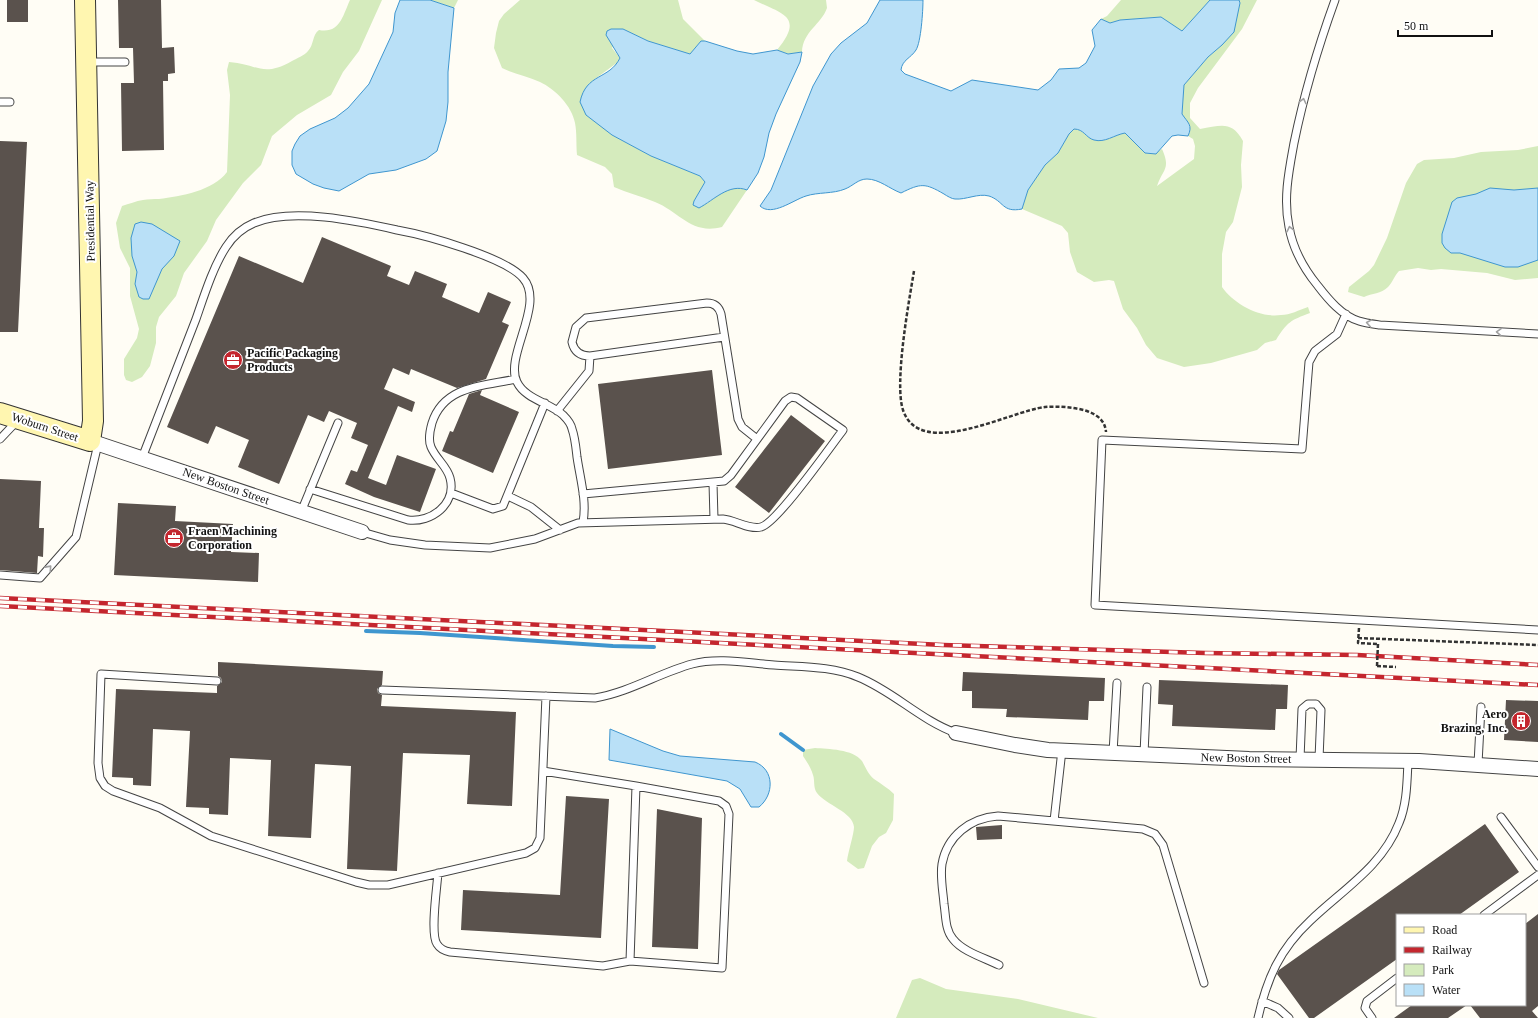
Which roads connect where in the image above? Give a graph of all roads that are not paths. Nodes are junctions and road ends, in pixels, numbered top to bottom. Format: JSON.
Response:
{"nodes":[{"id":1,"x":85,"y":0,"type":"edge"},
{"id":2,"x":1335,"y":0,"type":"edge"},
{"id":3,"x":87,"y":62,"type":"junction"},
{"id":4,"x":125,"y":62,"type":"dead end"},
{"id":5,"x":0,"y":102,"type":"edge"},
{"id":6,"x":10,"y":102,"type":"dead end"},
{"id":7,"x":1346,"y":314,"type":"junction"},
{"id":8,"x":1538,"y":334,"type":"edge"},
{"id":9,"x":724,"y":337,"type":"junction"},
{"id":10,"x":590,"y":356,"type":"junction"},
{"id":11,"x":516,"y":379,"type":"junction"},
{"id":12,"x":545,"y":404,"type":"junction"},
{"id":13,"x":557,"y":411,"type":"junction"},
{"id":14,"x":0,"y":413,"type":"edge"},
{"id":15,"x":19,"y":419,"type":"junction"},
{"id":16,"x":338,"y":423,"type":"dead end"},
{"id":17,"x":0,"y":439,"type":"edge"},
{"id":18,"x":757,"y":439,"type":"junction"},
{"id":19,"x":94,"y":442,"type":"junction"},
{"id":20,"x":142,"y":458,"type":"junction"},
{"id":21,"x":713,"y":482,"type":"junction"},
{"id":22,"x":310,"y":489,"type":"junction"},
{"id":23,"x":451,"y":493,"type":"junction"},
{"id":24,"x":583,"y":494,"type":"junction"},
{"id":25,"x":508,"y":496,"type":"junction"},
{"id":26,"x":301,"y":512,"type":"junction"},
{"id":27,"x":714,"y":519,"type":"junction"},
{"id":28,"x":583,"y":522,"type":"junction"},
{"id":29,"x":560,"y":530,"type":"junction"},
{"id":30,"x":362,"y":532,"type":"joint"},
{"id":31,"x":0,"y":575,"type":"edge"},
{"id":32,"x":1538,"y":630,"type":"edge"},
{"id":33,"x":217,"y":681,"type":"dead end"},
{"id":34,"x":1117,"y":683,"type":"dead end"},
{"id":35,"x":1147,"y":687,"type":"dead end"},
{"id":36,"x":382,"y":690,"type":"dead end"},
{"id":37,"x":546,"y":696,"type":"junction"},
{"id":38,"x":1481,"y":707,"type":"dead end"},
{"id":39,"x":956,"y":732,"type":"joint"},
{"id":40,"x":1062,"y":750,"type":"junction"},
{"id":41,"x":1113,"y":753,"type":"junction"},
{"id":42,"x":1144,"y":754,"type":"junction"},
{"id":43,"x":1300,"y":759,"type":"junction"},
{"id":44,"x":1319,"y":759,"type":"junction"},
{"id":45,"x":1408,"y":761,"type":"junction"},
{"id":46,"x":1478,"y":764,"type":"junction"},
{"id":47,"x":1538,"y":769,"type":"edge"},
{"id":48,"x":543,"y":771,"type":"junction"},
{"id":49,"x":636,"y":786,"type":"junction"},
{"id":50,"x":1501,"y":817,"type":"dead end"},
{"id":51,"x":1054,"y":821,"type":"junction"},
{"id":52,"x":1538,"y":868,"type":"edge"},
{"id":53,"x":438,"y":873,"type":"junction"},
{"id":54,"x":1538,"y":876,"type":"edge"},
{"id":55,"x":1485,"y":914,"type":"edge"},
{"id":56,"x":630,"y":962,"type":"junction"},
{"id":57,"x":999,"y":965,"type":"dead end"},
{"id":58,"x":1396,"y":979,"type":"edge"},
{"id":59,"x":1204,"y":983,"type":"dead end"},
{"id":60,"x":1262,"y":1001,"type":"junction"},
{"id":61,"x":1258,"y":1018,"type":"edge"},
{"id":62,"x":1289,"y":1018,"type":"edge"},
{"id":63,"x":1372,"y":1018,"type":"edge"}],
"edges":[{"from":1,"to":3,"type":"street","name":"Presidential Way"},
{"from":7,"to":2,"type":"lane","one_way":true},
{"from":3,"to":4,"type":"lane"},
{"from":3,"to":19,"type":"street","name":"Presidential Way"},
{"from":5,"to":6,"type":"lane"},
{"from":8,"to":7,"type":"lane","one_way":true},
{"from":7,"to":32,"type":"lane"},
{"from":9,"to":10,"type":"lane"},
{"from":9,"to":10,"type":"lane"},
{"from":9,"to":18,"type":"lane"},
{"from":10,"to":13,"type":"lane"},
{"from":11,"to":12,"type":"lane"},
{"from":11,"to":20,"type":"lane"},
{"from":11,"to":23,"type":"lane"},
{"from":12,"to":13,"type":"lane"},
{"from":12,"to":25,"type":"lane"},
{"from":13,"to":24,"type":"lane"},
{"from":14,"to":15,"type":"street","name":"Woburn Street"},
{"from":15,"to":17,"type":"lane"},
{"from":15,"to":19,"type":"street","name":"Woburn Street"},
{"from":16,"to":22,"type":"lane"},
{"from":18,"to":21,"type":"lane"},
{"from":18,"to":27,"type":"lane"},
{"from":19,"to":20,"type":"street","name":"New Boston Street"},
{"from":31,"to":19,"type":"lane","one_way":true},
{"from":20,"to":26,"type":"street","name":"New Boston Street"},
{"from":21,"to":24,"type":"lane"},
{"from":21,"to":27,"type":"lane"},
{"from":22,"to":23,"type":"lane"},
{"from":22,"to":26,"type":"lane"},
{"from":23,"to":25,"type":"lane"},
{"from":24,"to":28,"type":"lane"},
{"from":25,"to":29,"type":"lane"},
{"from":26,"to":30,"type":"street","name":"New Boston Street"},
{"from":27,"to":28,"type":"lane"},
{"from":28,"to":29,"type":"lane"},
{"from":29,"to":30,"type":"lane"},
{"from":33,"to":53,"type":"lane"},
{"from":34,"to":41,"type":"lane"},
{"from":35,"to":42,"type":"lane"},
{"from":36,"to":37,"type":"lane"},
{"from":37,"to":39,"type":"lane"},
{"from":37,"to":48,"type":"lane"},
{"from":38,"to":46,"type":"lane"},
{"from":39,"to":40,"type":"street","name":"New Boston Street"},
{"from":40,"to":41,"type":"street","name":"New Boston Street"},
{"from":40,"to":51,"type":"lane"},
{"from":41,"to":42,"type":"street","name":"New Boston Street"},
{"from":42,"to":43,"type":"street","name":"New Boston Street"},
{"from":43,"to":44,"type":"street","name":"New Boston Street"},
{"from":43,"to":44,"type":"lane"},
{"from":44,"to":45,"type":"street","name":"New Boston Street"},
{"from":45,"to":46,"type":"street","name":"New Boston Street"},
{"from":45,"to":60,"type":"lane"},
{"from":46,"to":47,"type":"street","name":"New Boston Street"},
{"from":48,"to":49,"type":"lane"},
{"from":48,"to":53,"type":"lane"},
{"from":49,"to":56,"type":"lane"},
{"from":49,"to":56,"type":"lane"},
{"from":50,"to":52,"type":"lane"},
{"from":51,"to":57,"type":"lane"},
{"from":51,"to":59,"type":"lane"},
{"from":53,"to":56,"type":"lane"},
{"from":54,"to":55,"type":"lane"},
{"from":58,"to":63,"type":"lane"},
{"from":60,"to":61,"type":"lane"},
{"from":60,"to":62,"type":"lane"}]}
